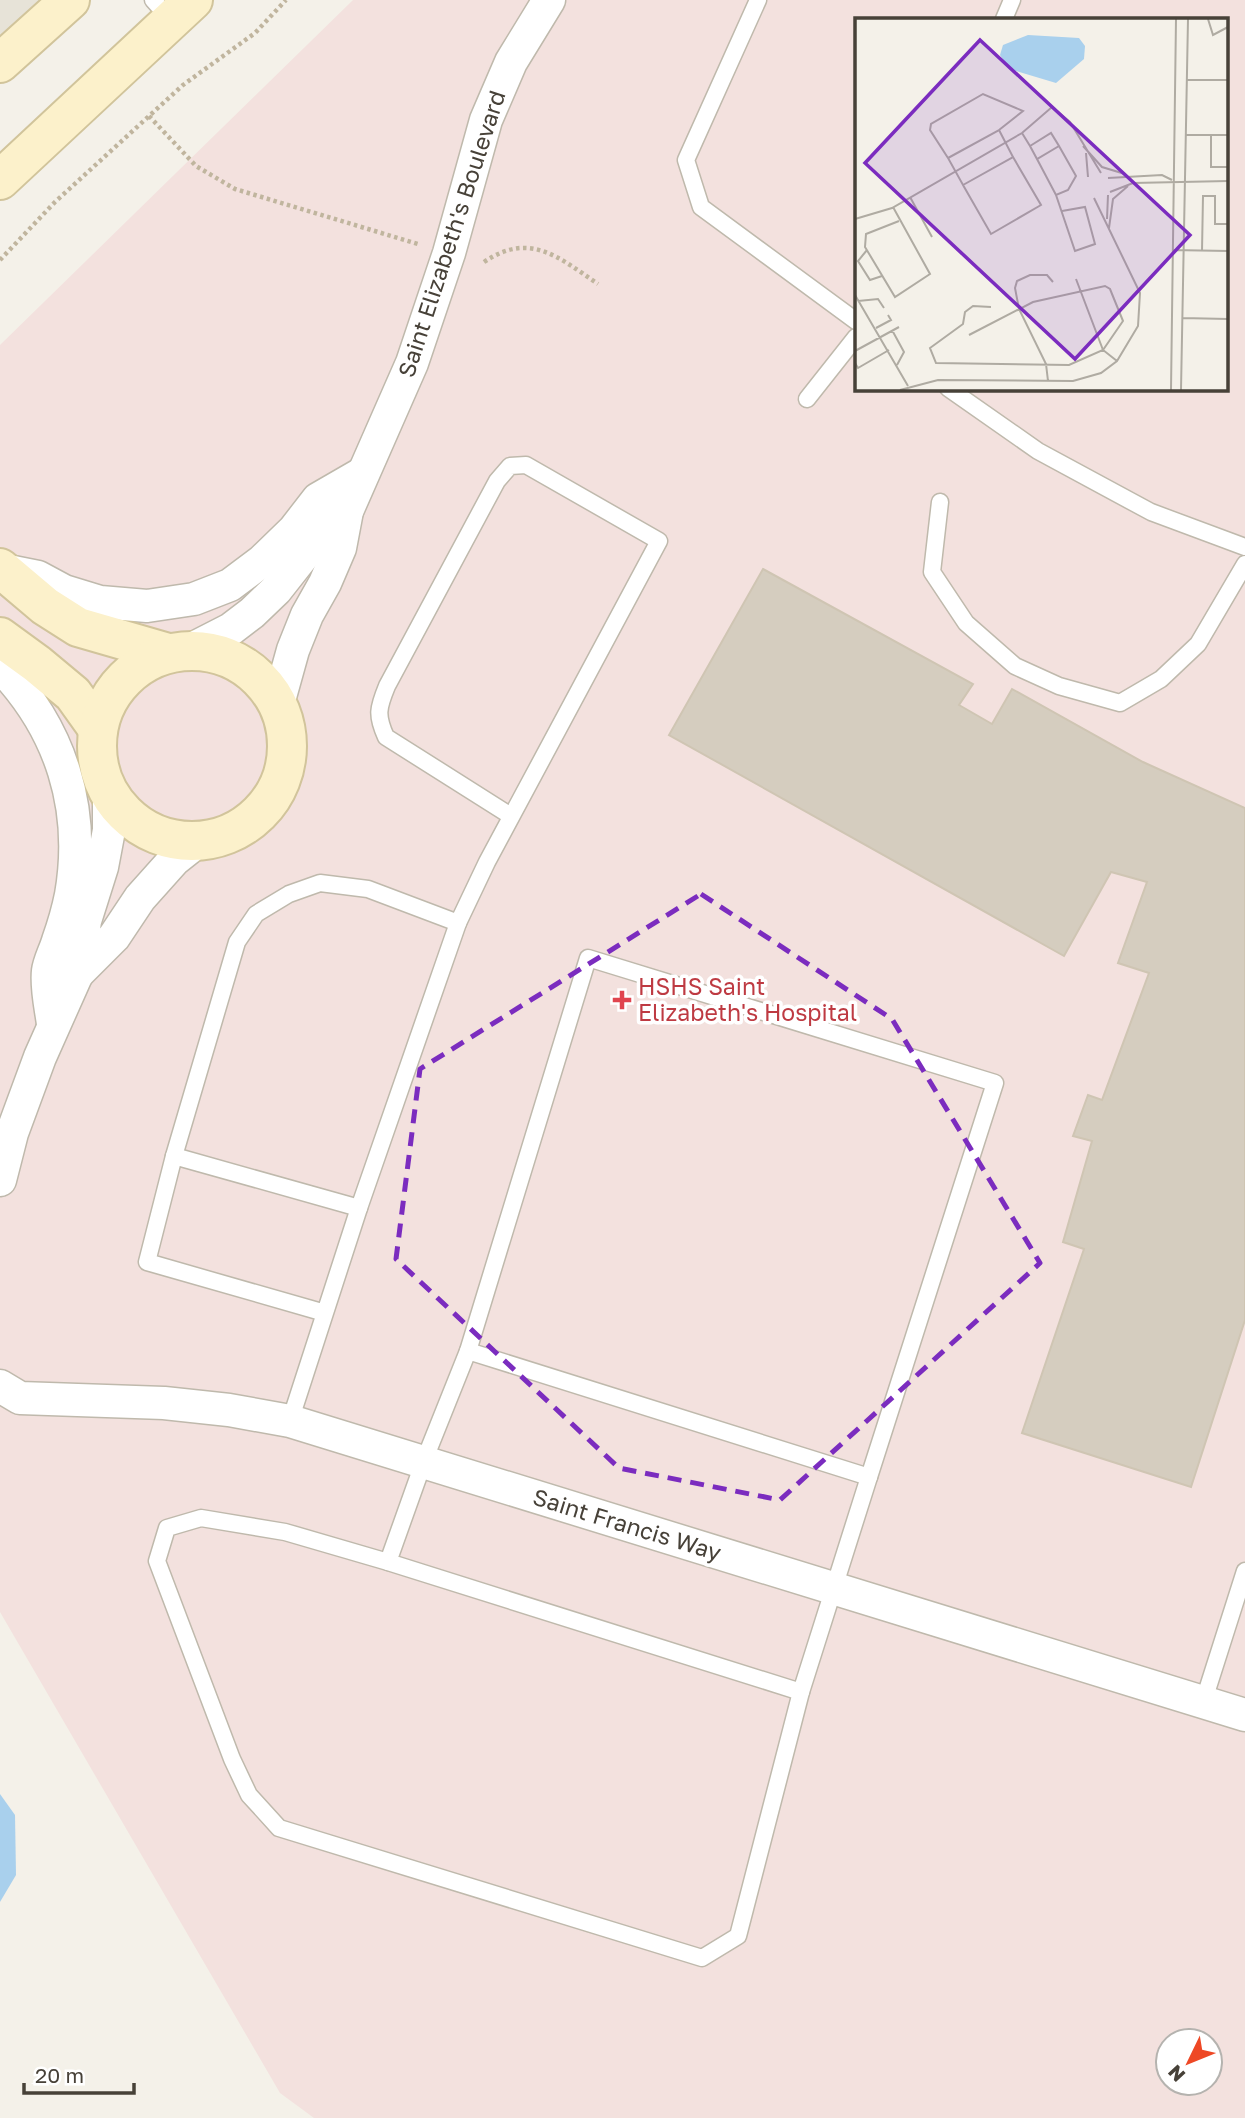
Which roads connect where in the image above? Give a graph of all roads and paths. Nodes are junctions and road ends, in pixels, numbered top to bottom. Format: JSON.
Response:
{"nodes":[{"id":1,"x":70,"y":0,"type":"edge"},
{"id":2,"x":286,"y":0,"type":"edge"},
{"id":3,"x":549,"y":0,"type":"edge"},
{"id":4,"x":758,"y":0,"type":"edge"},
{"id":5,"x":1012,"y":0,"type":"edge"},
{"id":6,"x":172,"y":7,"type":"edge"},
{"id":7,"x":1004,"y":18,"type":"edge"},
{"id":8,"x":0,"y":63,"type":"edge"},
{"id":9,"x":149,"y":116,"type":"junction"},
{"id":10,"x":0,"y":180,"type":"edge"},
{"id":11,"x":449,"y":253,"type":"junction"},
{"id":12,"x":0,"y":260,"type":"edge"},
{"id":13,"x":598,"y":284,"type":"dead end"},
{"id":14,"x":855,"y":320,"type":"edge"},
{"id":15,"x":855,"y":338,"type":"edge"},
{"id":16,"x":951,"y":390,"type":"edge"},
{"id":17,"x":807,"y":399,"type":"dead end"},
{"id":18,"x":363,"y":472,"type":"junction"},
{"id":19,"x":940,"y":502,"type":"dead end"},
{"id":20,"x":347,"y":511,"type":"junction"},
{"id":21,"x":1245,"y":547,"type":"edge"},
{"id":22,"x":1245,"y":564,"type":"edge"},
{"id":23,"x":1,"y":569,"type":"edge"},
{"id":24,"x":0,"y":637,"type":"edge"},
{"id":25,"x":179,"y":652,"type":"junction"},
{"id":26,"x":0,"y":666,"type":"edge"},
{"id":27,"x":278,"y":704,"type":"junction"},
{"id":28,"x":98,"y":729,"type":"junction"},
{"id":29,"x":109,"y":791,"type":"junction"},
{"id":30,"x":511,"y":816,"type":"junction"},
{"id":31,"x":198,"y":841,"type":"junction"},
{"id":32,"x":458,"y":923,"type":"junction"},
{"id":33,"x":77,"y":974,"type":"junction"},
{"id":34,"x":53,"y":1028,"type":"junction"},
{"id":35,"x":174,"y":1156,"type":"junction"},
{"id":36,"x":0,"y":1180,"type":"edge"},
{"id":37,"x":359,"y":1208,"type":"junction"},
{"id":38,"x":326,"y":1313,"type":"junction"},
{"id":39,"x":468,"y":1351,"type":"junction"},
{"id":40,"x":0,"y":1386,"type":"edge"},
{"id":41,"x":290,"y":1421,"type":"junction"},
{"id":42,"x":424,"y":1461,"type":"junction"},
{"id":43,"x":869,"y":1477,"type":"junction"},
{"id":44,"x":388,"y":1562,"type":"junction"},
{"id":45,"x":1245,"y":1571,"type":"edge"},
{"id":46,"x":833,"y":1589,"type":"junction"},
{"id":47,"x":801,"y":1692,"type":"junction"},
{"id":48,"x":1203,"y":1703,"type":"junction"},
{"id":49,"x":1245,"y":1715,"type":"edge"}],
"edges":[{"from":1,"to":8,"type":"street"},
{"from":2,"to":9,"type":"path"},
{"from":3,"to":11,"type":"street","name":"Saint Elizabeth's Boulevard"},
{"from":4,"to":14,"type":"lane"},
{"from":5,"to":7,"type":"lane"},
{"from":6,"to":10,"type":"street"},
{"from":9,"to":11,"type":"path"},
{"from":9,"to":12,"type":"path"},
{"from":11,"to":13,"type":"path"},
{"from":11,"to":18,"type":"street","name":"Saint Elizabeth's Boulevard"},
{"from":15,"to":17,"type":"lane"},
{"from":16,"to":21,"type":"lane"},
{"from":18,"to":20,"type":"street","name":"Saint Elizabeth's Boulevard"},
{"from":18,"to":23,"type":"street","name":"Saint Elizabeth's Boulevard"},
{"from":19,"to":22,"type":"lane"},
{"from":20,"to":25,"type":"street","name":"Saint Elizabeth's Boulevard"},
{"from":20,"to":27,"type":"street","name":"Saint Elizabeth's Boulevard"},
{"from":23,"to":25,"type":"street","name":"Saint Elizabeth's Boulevard"},
{"from":24,"to":28,"type":"street"},
{"from":25,"to":27,"type":"street","name":"Saint Elizabeth's Boulevard"},
{"from":25,"to":28,"type":"street","name":"Saint Elizabeth's Boulevard"},
{"from":26,"to":34,"type":"street"},
{"from":27,"to":31,"type":"street","name":"Saint Elizabeth's Boulevard"},
{"from":28,"to":29,"type":"street","name":"Saint Elizabeth's Boulevard"},
{"from":29,"to":31,"type":"street","name":"Saint Elizabeth's Boulevard"},
{"from":29,"to":33,"type":"street"},
{"from":30,"to":30,"type":"lane"},
{"from":30,"to":32,"type":"lane"},
{"from":31,"to":33,"type":"street"},
{"from":32,"to":35,"type":"lane"},
{"from":32,"to":37,"type":"lane"},
{"from":33,"to":34,"type":"street"},
{"from":34,"to":36,"type":"street"},
{"from":35,"to":37,"type":"lane"},
{"from":35,"to":38,"type":"lane"},
{"from":37,"to":38,"type":"lane"},
{"from":38,"to":41,"type":"lane"},
{"from":39,"to":42,"type":"lane"},
{"from":39,"to":43,"type":"lane"},
{"from":39,"to":43,"type":"lane"},
{"from":40,"to":41,"type":"street","name":"Saint Francis Way"},
{"from":41,"to":42,"type":"street","name":"Saint Francis Way"},
{"from":42,"to":44,"type":"lane"},
{"from":42,"to":46,"type":"street","name":"Saint Francis Way"},
{"from":43,"to":46,"type":"lane"},
{"from":44,"to":47,"type":"lane"},
{"from":44,"to":47,"type":"lane"},
{"from":45,"to":48,"type":"lane"},
{"from":46,"to":47,"type":"lane"},
{"from":46,"to":48,"type":"street","name":"Saint Francis Way"},
{"from":48,"to":49,"type":"street","name":"Saint Francis Way"}]}
